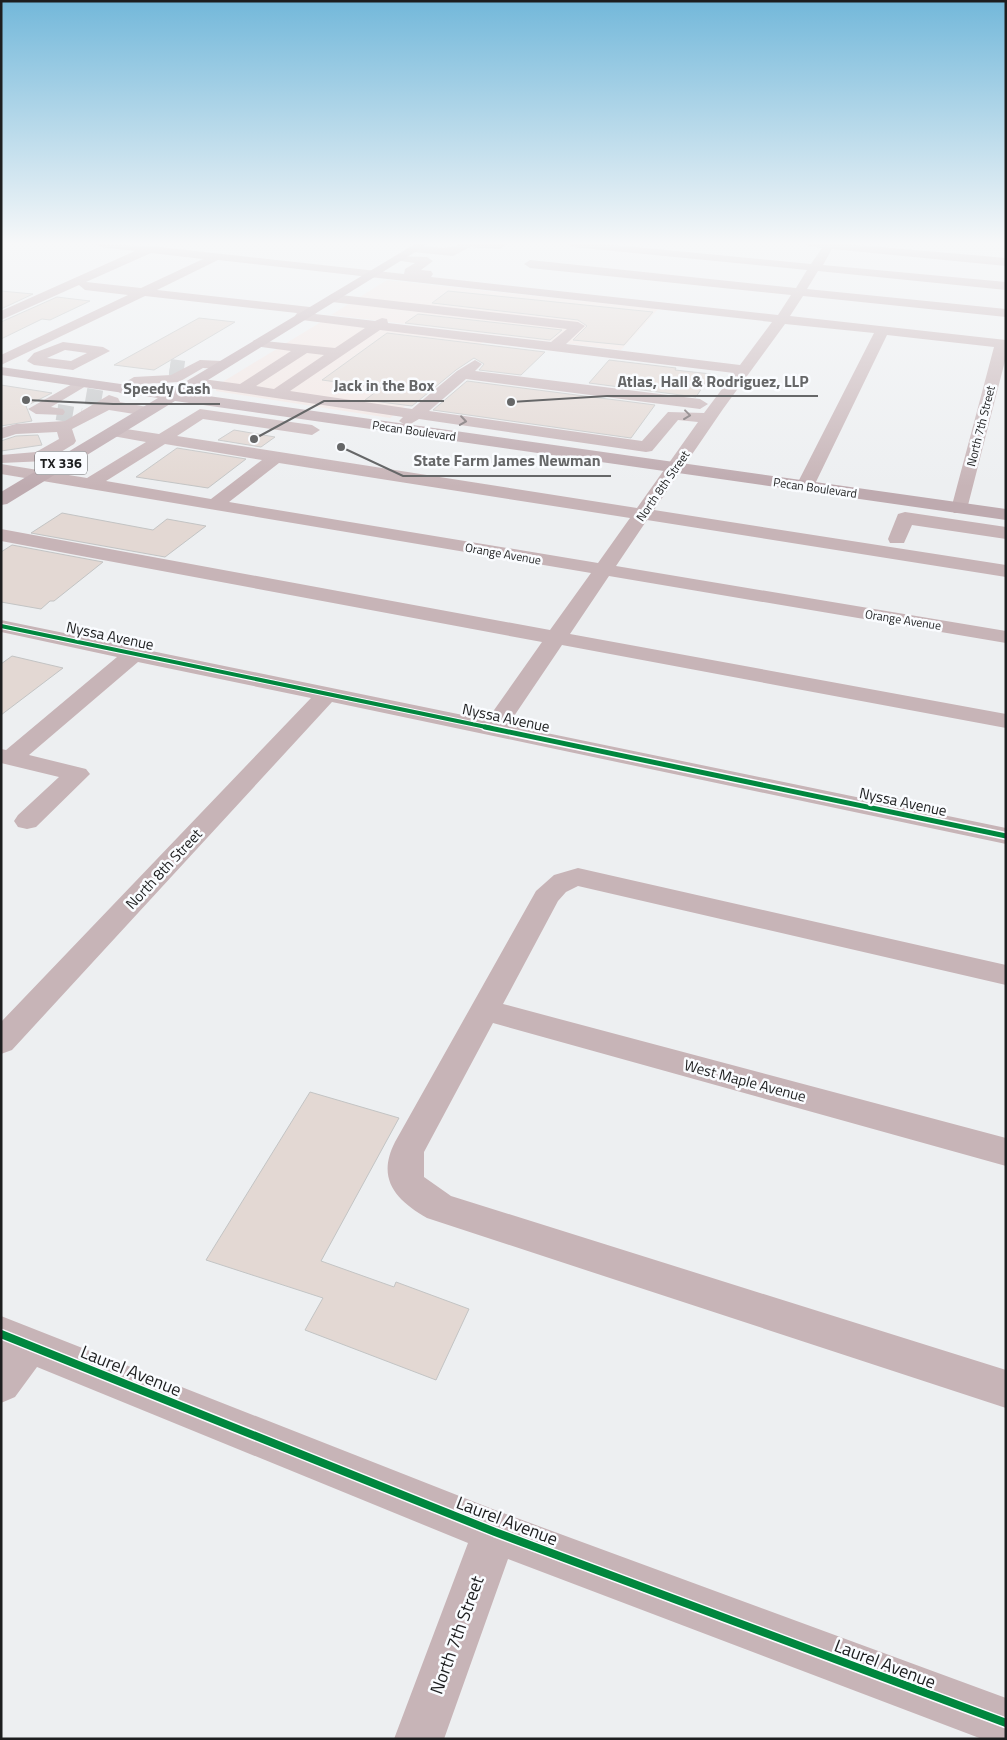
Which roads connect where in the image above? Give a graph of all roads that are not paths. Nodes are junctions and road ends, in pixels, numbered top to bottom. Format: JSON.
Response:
{"nodes":[{"id":1,"x":48,"y":325,"type":"edge"},
{"id":2,"x":74,"y":325,"type":"edge"},
{"id":3,"x":287,"y":325,"type":"edge"},
{"id":4,"x":370,"y":325,"type":"edge"},
{"id":5,"x":436,"y":325,"type":"edge"},
{"id":6,"x":571,"y":325,"type":"edge"},
{"id":7,"x":777,"y":325,"type":"edge"},
{"id":8,"x":829,"y":325,"type":"edge"},
{"id":9,"x":375,"y":326,"type":"junction"},
{"id":10,"x":42,"y":328,"type":"junction"},
{"id":11,"x":281,"y":329,"type":"junction"},
{"id":12,"x":64,"y":330,"type":"junction"},
{"id":13,"x":882,"y":331,"type":"junction"},
{"id":14,"x":300,"y":332,"type":"dead end"},
{"id":15,"x":338,"y":336,"type":"dead end"},
{"id":16,"x":357,"y":338,"type":"junction"},
{"id":17,"x":502,"y":341,"type":"junction"},
{"id":18,"x":259,"y":343,"type":"junction"},
{"id":19,"x":1004,"y":344,"type":"edge"},
{"id":20,"x":562,"y":345,"type":"junction"},
{"id":21,"x":305,"y":348,"type":"junction"},
{"id":22,"x":336,"y":352,"type":"junction"},
{"id":23,"x":597,"y":353,"type":"junction"},
{"id":24,"x":6,"y":354,"type":"edge"},
{"id":25,"x":42,"y":356,"type":"dead end"},
{"id":26,"x":186,"y":369,"type":"junction"},
{"id":27,"x":742,"y":370,"type":"junction"},
{"id":28,"x":1,"y":371,"type":"edge"},
{"id":29,"x":462,"y":374,"type":"junction"},
{"id":30,"x":536,"y":384,"type":"junction"},
{"id":31,"x":318,"y":388,"type":"dead end"},
{"id":32,"x":568,"y":388,"type":"junction"},
{"id":33,"x":122,"y":389,"type":"junction"},
{"id":34,"x":242,"y":389,"type":"junction"},
{"id":35,"x":283,"y":395,"type":"junction"},
{"id":36,"x":171,"y":396,"type":"junction"},
{"id":37,"x":352,"y":405,"type":"junction"},
{"id":38,"x":78,"y":406,"type":"junction"},
{"id":39,"x":270,"y":410,"type":"junction"},
{"id":40,"x":147,"y":411,"type":"junction"},
{"id":41,"x":713,"y":412,"type":"junction"},
{"id":42,"x":415,"y":414,"type":"junction"},
{"id":43,"x":1,"y":415,"type":"edge"},
{"id":44,"x":328,"y":418,"type":"junction"},
{"id":45,"x":120,"y":428,"type":"junction"},
{"id":46,"x":398,"y":428,"type":"junction"},
{"id":47,"x":177,"y":430,"type":"junction"},
{"id":48,"x":312,"y":430,"type":"junction"},
{"id":49,"x":1,"y":435,"type":"edge"},
{"id":50,"x":575,"y":437,"type":"junction"},
{"id":51,"x":162,"y":439,"type":"junction"},
{"id":52,"x":50,"y":452,"type":"junction"},
{"id":53,"x":561,"y":452,"type":"junction"},
{"id":54,"x":74,"y":455,"type":"junction"},
{"id":55,"x":276,"y":457,"type":"junction"},
{"id":56,"x":7,"y":464,"type":"edge"},
{"id":57,"x":675,"y":468,"type":"junction"},
{"id":58,"x":41,"y":476,"type":"junction"},
{"id":59,"x":90,"y":484,"type":"junction"},
{"id":60,"x":805,"y":486,"type":"junction"},
{"id":61,"x":1,"y":500,"type":"edge"},
{"id":62,"x":214,"y":505,"type":"junction"},
{"id":63,"x":960,"y":509,"type":"junction"},
{"id":64,"x":917,"y":511,"type":"junction"},
{"id":65,"x":643,"y":514,"type":"junction"},
{"id":66,"x":1006,"y":515,"type":"edge"},
{"id":67,"x":1006,"y":533,"type":"edge"},
{"id":68,"x":1,"y":535,"type":"edge"},
{"id":69,"x":897,"y":539,"type":"dead end"},
{"id":70,"x":604,"y":570,"type":"junction"},
{"id":71,"x":1006,"y":571,"type":"edge"},
{"id":72,"x":1,"y":626,"type":"edge"},
{"id":73,"x":1006,"y":637,"type":"edge"},
{"id":74,"x":557,"y":638,"type":"junction"},
{"id":75,"x":134,"y":654,"type":"junction"},
{"id":76,"x":326,"y":695,"type":"junction"},
{"id":77,"x":1006,"y":721,"type":"edge"},
{"id":78,"x":494,"y":727,"type":"junction"},
{"id":79,"x":6,"y":757,"type":"edge"},
{"id":80,"x":27,"y":821,"type":"dead end"},
{"id":81,"x":1006,"y":836,"type":"edge"},
{"id":82,"x":1006,"y":976,"type":"edge"},
{"id":83,"x":484,"y":1010,"type":"junction"},
{"id":84,"x":1,"y":1042,"type":"edge"},
{"id":85,"x":1006,"y":1152,"type":"edge"},
{"id":86,"x":15,"y":1339,"type":"edge"},
{"id":87,"x":1,"y":1384,"type":"edge"},
{"id":88,"x":1006,"y":1389,"type":"edge"},
{"id":89,"x":495,"y":1532,"type":"junction"},
{"id":90,"x":1006,"y":1723,"type":"edge"},
{"id":91,"x":419,"y":1739,"type":"edge"}],
"edges":[{"from":1,"to":10,"type":"street"},
{"from":2,"to":12,"type":"street"},
{"from":3,"to":11,"type":"main road","number":"TX 336"},
{"from":4,"to":9,"type":"street"},
{"from":5,"to":20,"type":"street"},
{"from":6,"to":20,"type":"street"},
{"from":7,"to":27,"type":"street","name":"North 8th Street"},
{"from":8,"to":13,"type":"street"},
{"from":9,"to":16,"type":"street"},
{"from":9,"to":17,"type":"street"},
{"from":10,"to":12,"type":"street"},
{"from":10,"to":24,"type":"street"},
{"from":11,"to":14,"type":"street"},
{"from":11,"to":18,"type":"main road","number":"TX 336"},
{"from":12,"to":24,"type":"street"},
{"from":13,"to":19,"type":"street"},
{"from":13,"to":60,"type":"street"},
{"from":15,"to":16,"type":"street"},
{"from":16,"to":22,"type":"street"},
{"from":17,"to":20,"type":"street"},
{"from":17,"to":29,"type":"street"},
{"from":18,"to":21,"type":"street"},
{"from":18,"to":26,"type":"main road","number":"TX 336"},
{"from":19,"to":63,"type":"street","name":"North 7th Street"},
{"from":20,"to":23,"type":"street"},
{"from":20,"to":30,"type":"street"},
{"from":21,"to":22,"type":"street"},
{"from":21,"to":34,"type":"street"},
{"from":22,"to":35,"type":"street"},
{"from":23,"to":27,"type":"street"},
{"from":23,"to":32,"type":"street"},
{"from":24,"to":25,"type":"street"},
{"from":26,"to":33,"type":"street"},
{"from":26,"to":34,"type":"street"},
{"from":26,"to":36,"type":"main road","number":"TX 336"},
{"from":27,"to":41,"type":"street","name":"North 8th Street"},
{"from":28,"to":38,"type":"main road","name":"Pecan Boulevard"},
{"from":29,"to":30,"type":"street"},
{"from":29,"to":42,"type":"street"},
{"from":30,"to":32,"type":"street"},
{"from":31,"to":37,"type":"street"},
{"from":32,"to":41,"type":"street"},
{"from":33,"to":36,"type":"main road","name":"Pecan Boulevard"},
{"from":33,"to":38,"type":"main road","name":"Pecan Boulevard"},
{"from":34,"to":35,"type":"street"},
{"from":35,"to":37,"type":"street"},
{"from":35,"to":39,"type":"street"},
{"from":36,"to":39,"type":"main road","name":"Pecan Boulevard"},
{"from":36,"to":40,"type":"main road","number":"TX 336"},
{"from":37,"to":42,"type":"street"},
{"from":38,"to":40,"type":"street"},
{"from":38,"to":43,"type":"street"},
{"from":38,"to":45,"type":"street"},
{"from":38,"to":45,"type":"street"},
{"from":38,"to":49,"type":"street"},
{"from":38,"to":49,"type":"street"},
{"from":38,"to":52,"type":"street"},
{"from":39,"to":44,"type":"main road","name":"Pecan Boulevard"},
{"from":40,"to":45,"type":"main road","number":"TX 336"},
{"from":50,"to":41,"type":"street","one_way":true},
{"from":41,"to":57,"type":"street","name":"North 8th Street"},
{"from":42,"to":46,"type":"street"},
{"from":42,"to":50,"type":"street","one_way":true},
{"from":44,"to":46,"type":"main road","name":"Pecan Boulevard"},
{"from":44,"to":48,"type":"street"},
{"from":45,"to":47,"type":"street"},
{"from":45,"to":51,"type":"street"},
{"from":45,"to":54,"type":"main road","number":"TX 336"},
{"from":46,"to":53,"type":"main road","name":"Pecan Boulevard"},
{"from":47,"to":48,"type":"street"},
{"from":47,"to":51,"type":"street"},
{"from":48,"to":55,"type":"street"},
{"from":50,"to":53,"type":"street"},
{"from":51,"to":55,"type":"street"},
{"from":51,"to":59,"type":"street"},
{"from":52,"to":54,"type":"street"},
{"from":52,"to":56,"type":"street"},
{"from":53,"to":57,"type":"main road","name":"Pecan Boulevard"},
{"from":54,"to":58,"type":"main road","number":"TX 336"},
{"from":55,"to":62,"type":"street"},
{"from":55,"to":65,"type":"street"},
{"from":56,"to":58,"type":"street","name":"Orange Avenue"},
{"from":57,"to":60,"type":"main road","name":"Pecan Boulevard"},
{"from":57,"to":65,"type":"street","name":"North 8th Street"},
{"from":58,"to":59,"type":"street","name":"Orange Avenue"},
{"from":58,"to":61,"type":"main road","number":"TX 336"},
{"from":59,"to":62,"type":"street","name":"Orange Avenue"},
{"from":60,"to":64,"type":"main road","name":"Pecan Boulevard"},
{"from":62,"to":70,"type":"street","name":"Orange Avenue"},
{"from":63,"to":64,"type":"main road","name":"Pecan Boulevard"},
{"from":63,"to":66,"type":"main road","name":"Pecan Boulevard"},
{"from":64,"to":67,"type":"street"},
{"from":64,"to":69,"type":"street"},
{"from":65,"to":70,"type":"street","name":"North 8th Street"},
{"from":65,"to":71,"type":"street"},
{"from":68,"to":74,"type":"street"},
{"from":70,"to":73,"type":"street","name":"Orange Avenue"},
{"from":70,"to":74,"type":"street","name":"North 8th Street"},
{"from":72,"to":75,"type":"street","name":"Nyssa Avenue"},
{"from":74,"to":77,"type":"street"},
{"from":74,"to":78,"type":"street","name":"North 8th Street"},
{"from":75,"to":76,"type":"street","name":"Nyssa Avenue"},
{"from":75,"to":79,"type":"street"},
{"from":76,"to":78,"type":"street","name":"Nyssa Avenue"},
{"from":76,"to":84,"type":"street","name":"North 8th Street"},
{"from":78,"to":81,"type":"street","name":"Nyssa Avenue"},
{"from":79,"to":80,"type":"street"},
{"from":82,"to":83,"type":"street"},
{"from":83,"to":85,"type":"street","name":"West Maple Avenue"},
{"from":83,"to":88,"type":"street"},
{"from":86,"to":87,"type":"street"},
{"from":86,"to":89,"type":"street","name":"Laurel Avenue"},
{"from":89,"to":90,"type":"street","name":"Laurel Avenue"},
{"from":89,"to":91,"type":"street","name":"North 7th Street"}]}
